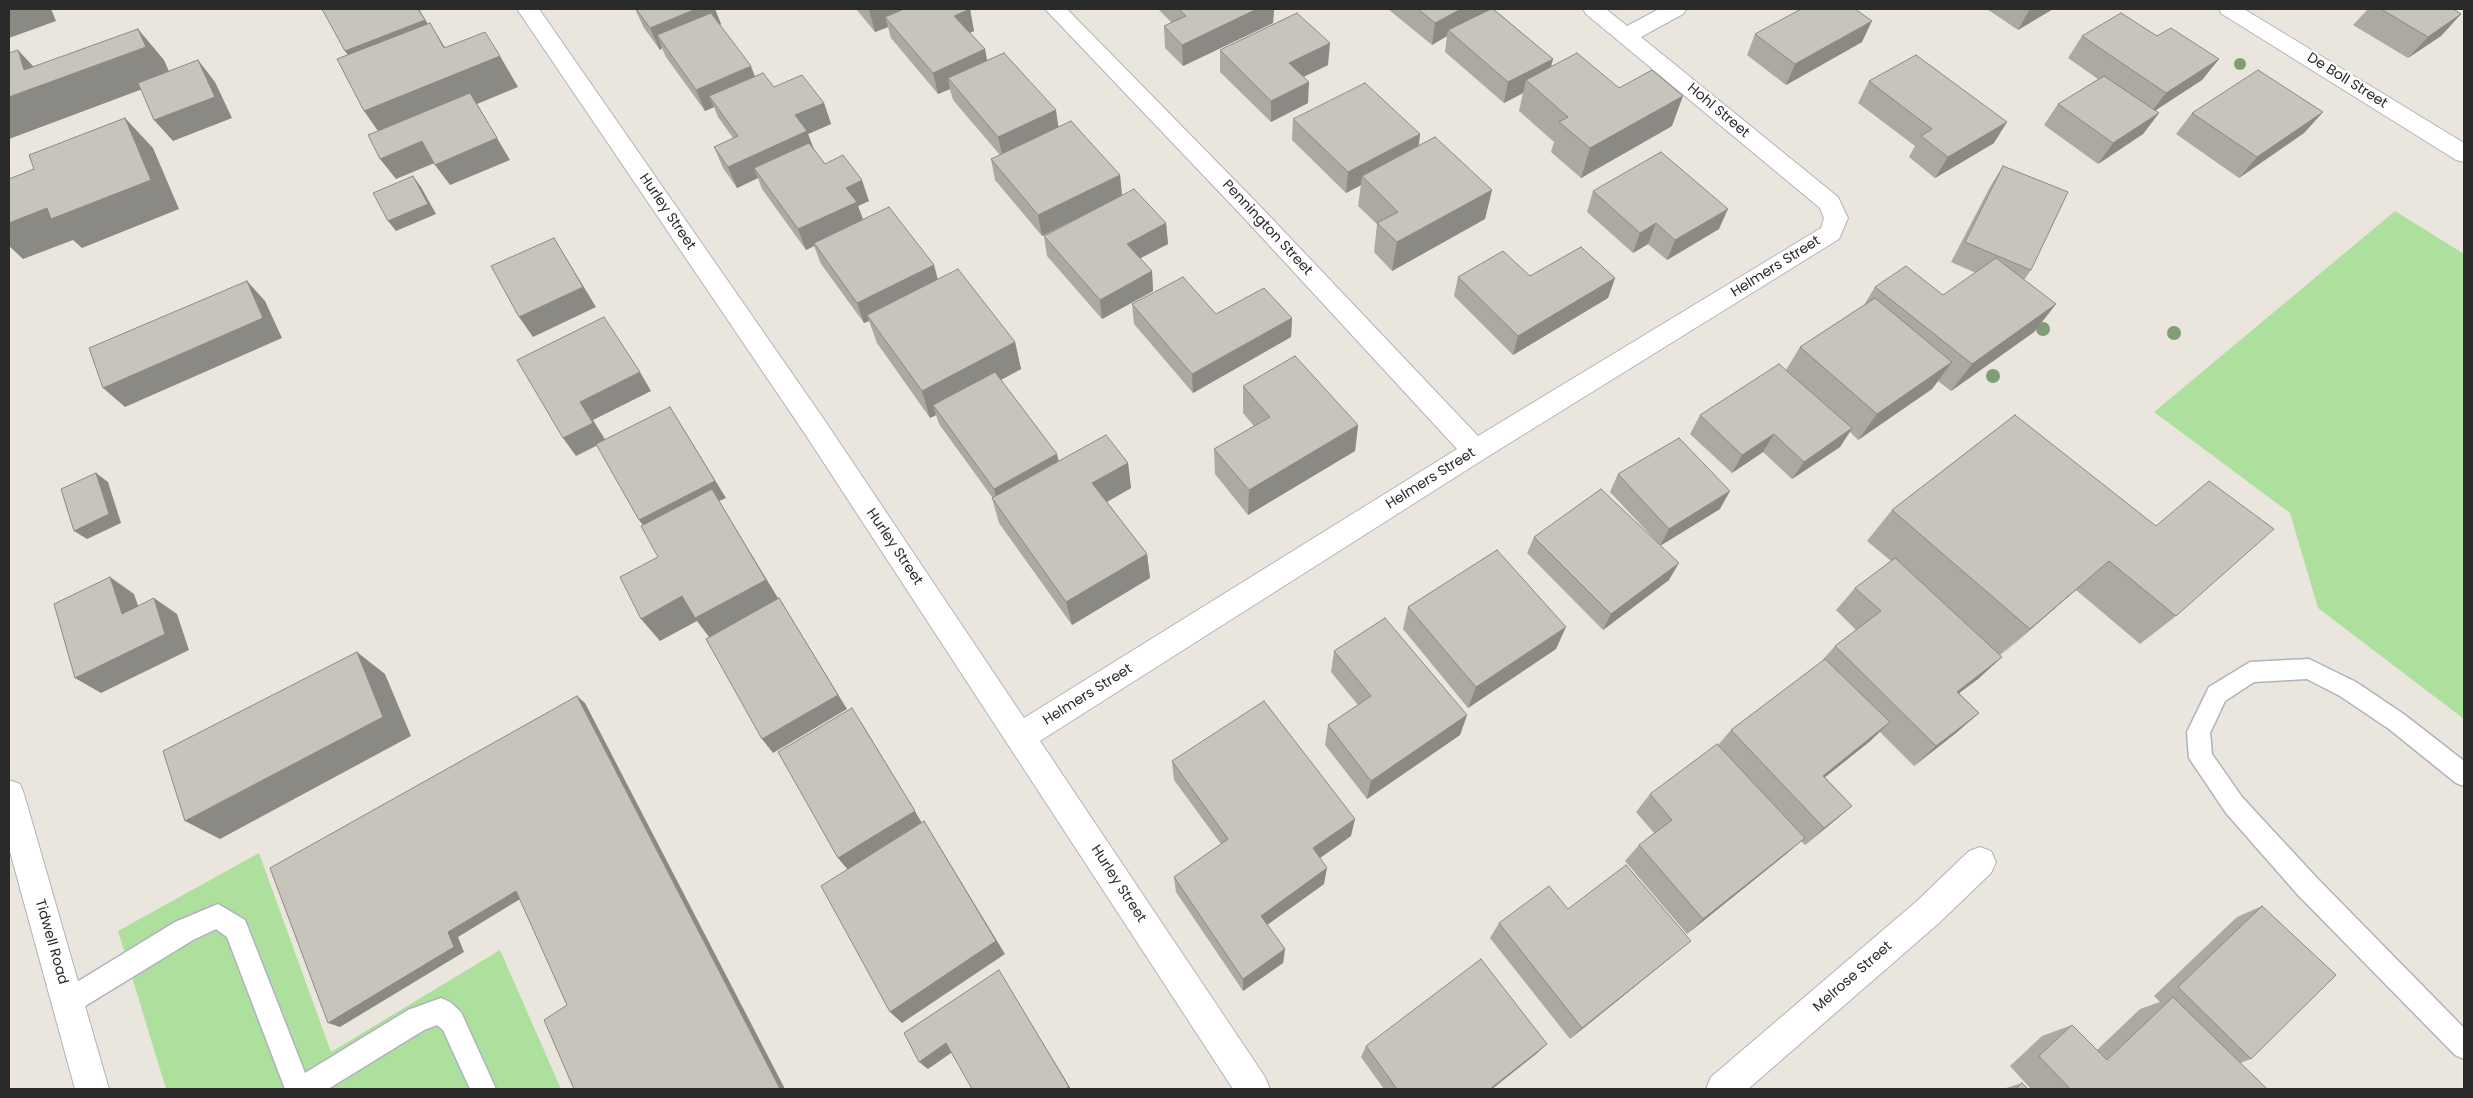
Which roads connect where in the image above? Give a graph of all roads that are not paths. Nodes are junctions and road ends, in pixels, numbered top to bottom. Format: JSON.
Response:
{"nodes":[{"id":1,"x":528,"y":9,"type":"edge"},
{"id":2,"x":1054,"y":9,"type":"edge"},
{"id":3,"x":1593,"y":9,"type":"edge"},
{"id":4,"x":1676,"y":9,"type":"edge"},
{"id":5,"x":2229,"y":9,"type":"edge"},
{"id":6,"x":1627,"y":35,"type":"junction"},
{"id":7,"x":2464,"y":154,"type":"edge"},
{"id":8,"x":1836,"y":218,"type":"joint"},
{"id":9,"x":1475,"y":451,"type":"junction"},
{"id":10,"x":1021,"y":737,"type":"junction"},
{"id":11,"x":2464,"y":774,"type":"edge"},
{"id":12,"x":9,"y":794,"type":"edge"},
{"id":13,"x":1980,"y":862,"type":"dead end"},
{"id":14,"x":68,"y":1002,"type":"junction"},
{"id":15,"x":2464,"y":1046,"type":"edge"},
{"id":16,"x":92,"y":1089,"type":"edge"},
{"id":17,"x":298,"y":1089,"type":"edge"},
{"id":18,"x":304,"y":1089,"type":"edge"},
{"id":19,"x":483,"y":1089,"type":"edge"},
{"id":20,"x":1253,"y":1089,"type":"edge"},
{"id":21,"x":1723,"y":1089,"type":"edge"}],
"edges":[{"from":1,"to":10,"type":"street","name":"Hurley Street"},
{"from":2,"to":9,"type":"street","name":"Pennington Street"},
{"from":3,"to":6,"type":"street","name":"Hohl Street"},
{"from":4,"to":6,"type":"street"},
{"from":5,"to":7,"type":"street","name":"De Boll Street"},
{"from":6,"to":8,"type":"street","name":"Hohl Street"},
{"from":8,"to":9,"type":"street","name":"Helmers Street"},
{"from":9,"to":10,"type":"street","name":"Helmers Street"},
{"from":10,"to":20,"type":"street","name":"Hurley Street"},
{"from":11,"to":15,"type":"lane"},
{"from":12,"to":14,"type":"street","name":"Tidwell Road"},
{"from":13,"to":21,"type":"street","name":"Melrose Street"},
{"from":14,"to":16,"type":"street","name":"Tidwell Road"},
{"from":14,"to":17,"type":"lane"},
{"from":18,"to":19,"type":"lane"}]}
